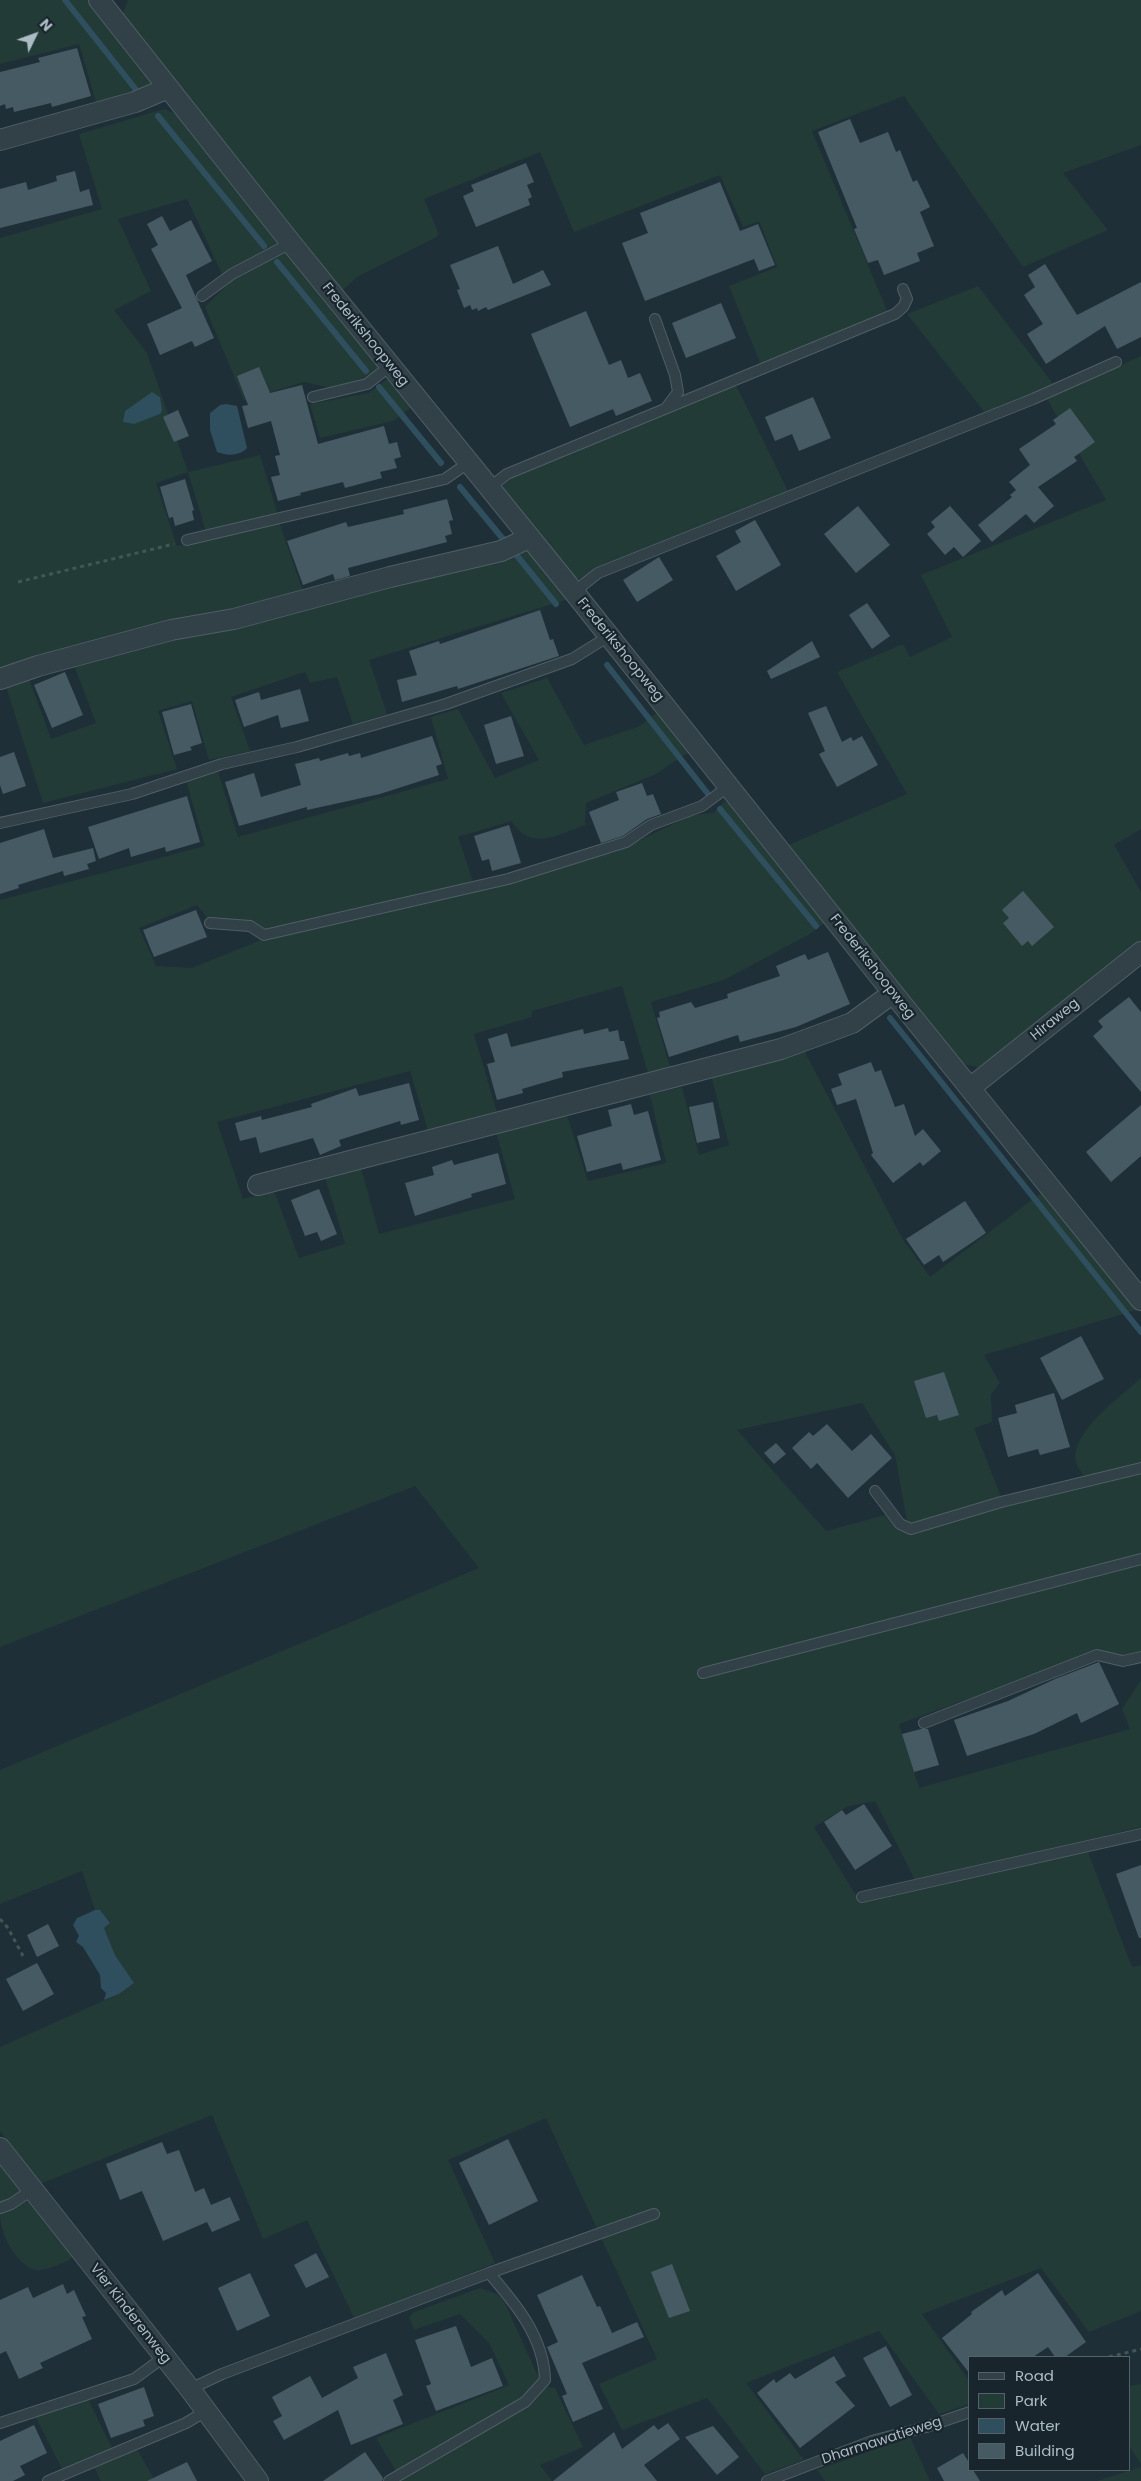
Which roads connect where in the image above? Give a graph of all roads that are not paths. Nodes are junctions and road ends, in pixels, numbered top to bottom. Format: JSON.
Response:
{"nodes":[{"id":1,"x":103,"y":1,"type":"edge"},
{"id":2,"x":168,"y":88,"type":"junction"},
{"id":3,"x":0,"y":140,"type":"edge"},
{"id":4,"x":290,"y":242,"type":"junction"},
{"id":5,"x":903,"y":289,"type":"dead end"},
{"id":6,"x":202,"y":296,"type":"dead end"},
{"id":7,"x":655,"y":319,"type":"dead end"},
{"id":8,"x":1116,"y":362,"type":"dead end"},
{"id":9,"x":390,"y":366,"type":"junction"},
{"id":10,"x":313,"y":398,"type":"dead end"},
{"id":11,"x":666,"y":408,"type":"junction"},
{"id":12,"x":468,"y":463,"type":"junction"},
{"id":13,"x":488,"y":488,"type":"junction"},
{"id":14,"x":529,"y":538,"type":"junction"},
{"id":15,"x":187,"y":540,"type":"road end"},
{"id":16,"x":574,"y":592,"type":"junction"},
{"id":17,"x":610,"y":636,"type":"junction"},
{"id":18,"x":0,"y":679,"type":"edge"},
{"id":19,"x":729,"y":786,"type":"junction"},
{"id":20,"x":0,"y":824,"type":"edge"},
{"id":21,"x":210,"y":923,"type":"dead end"},
{"id":22,"x":1141,"y":952,"type":"edge"},
{"id":23,"x":893,"y":993,"type":"junction"},
{"id":24,"x":970,"y":1088,"type":"junction"},
{"id":25,"x":258,"y":1185,"type":"dead end"},
{"id":26,"x":1141,"y":1300,"type":"edge"},
{"id":27,"x":1141,"y":1468,"type":"edge"},
{"id":28,"x":875,"y":1491,"type":"dead end"},
{"id":29,"x":1141,"y":1559,"type":"edge"},
{"id":30,"x":1141,"y":1657,"type":"edge"},
{"id":31,"x":703,"y":1673,"type":"dead end"},
{"id":32,"x":924,"y":1722,"type":"dead end"},
{"id":33,"x":1141,"y":1834,"type":"edge"},
{"id":34,"x":862,"y":1897,"type":"dead end"},
{"id":35,"x":0,"y":2148,"type":"edge"},
{"id":36,"x":32,"y":2190,"type":"junction"},
{"id":37,"x":0,"y":2208,"type":"edge"},
{"id":38,"x":654,"y":2214,"type":"dead end"},
{"id":39,"x":489,"y":2273,"type":"junction"},
{"id":40,"x":164,"y":2357,"type":"junction"},
{"id":41,"x":190,"y":2389,"type":"junction"},
{"id":42,"x":206,"y":2411,"type":"junction"},
{"id":43,"x":968,"y":2413,"type":"edge"},
{"id":44,"x":0,"y":2423,"type":"edge"},
{"id":45,"x":48,"y":2481,"type":"edge"},
{"id":46,"x":258,"y":2481,"type":"edge"},
{"id":47,"x":389,"y":2481,"type":"edge"},
{"id":48,"x":767,"y":2481,"type":"edge"}],
"edges":[{"from":1,"to":2,"type":"street","name":"Frederikshoopweg"},
{"from":2,"to":3,"type":"street"},
{"from":2,"to":4,"type":"street","name":"Frederikshoopweg"},
{"from":4,"to":6,"type":"lane"},
{"from":4,"to":9,"type":"street","name":"Frederikshoopweg"},
{"from":5,"to":11,"type":"lane"},
{"from":7,"to":11,"type":"lane"},
{"from":8,"to":16,"type":"lane"},
{"from":9,"to":10,"type":"lane"},
{"from":9,"to":12,"type":"street","name":"Frederikshoopweg"},
{"from":11,"to":13,"type":"lane"},
{"from":12,"to":13,"type":"street","name":"Frederikshoopweg"},
{"from":12,"to":15,"type":"lane"},
{"from":13,"to":14,"type":"street","name":"Frederikshoopweg"},
{"from":14,"to":16,"type":"street","name":"Frederikshoopweg"},
{"from":14,"to":18,"type":"street"},
{"from":16,"to":17,"type":"street","name":"Frederikshoopweg"},
{"from":17,"to":19,"type":"street","name":"Frederikshoopweg"},
{"from":17,"to":20,"type":"lane"},
{"from":19,"to":21,"type":"lane"},
{"from":19,"to":23,"type":"street","name":"Frederikshoopweg"},
{"from":22,"to":24,"type":"street","name":"Hiraweg"},
{"from":23,"to":24,"type":"street","name":"Frederikshoopweg"},
{"from":23,"to":25,"type":"street"},
{"from":24,"to":26,"type":"street","name":"Frederikshoopweg"},
{"from":27,"to":28,"type":"lane"},
{"from":29,"to":31,"type":"lane"},
{"from":30,"to":32,"type":"lane"},
{"from":33,"to":34,"type":"lane"},
{"from":35,"to":36,"type":"street","name":"Vier Kinderenweg"},
{"from":36,"to":37,"type":"lane"},
{"from":36,"to":40,"type":"street","name":"Vier Kinderenweg"},
{"from":38,"to":39,"type":"lane"},
{"from":39,"to":41,"type":"lane"},
{"from":39,"to":47,"type":"lane"},
{"from":40,"to":41,"type":"street","name":"Vier Kinderenweg"},
{"from":40,"to":44,"type":"lane"},
{"from":41,"to":42,"type":"street","name":"Vier Kinderenweg"},
{"from":42,"to":45,"type":"lane"},
{"from":42,"to":46,"type":"street","name":"Vier Kinderenweg"},
{"from":43,"to":48,"type":"lane","name":"Dharmawatieweg"}]}
